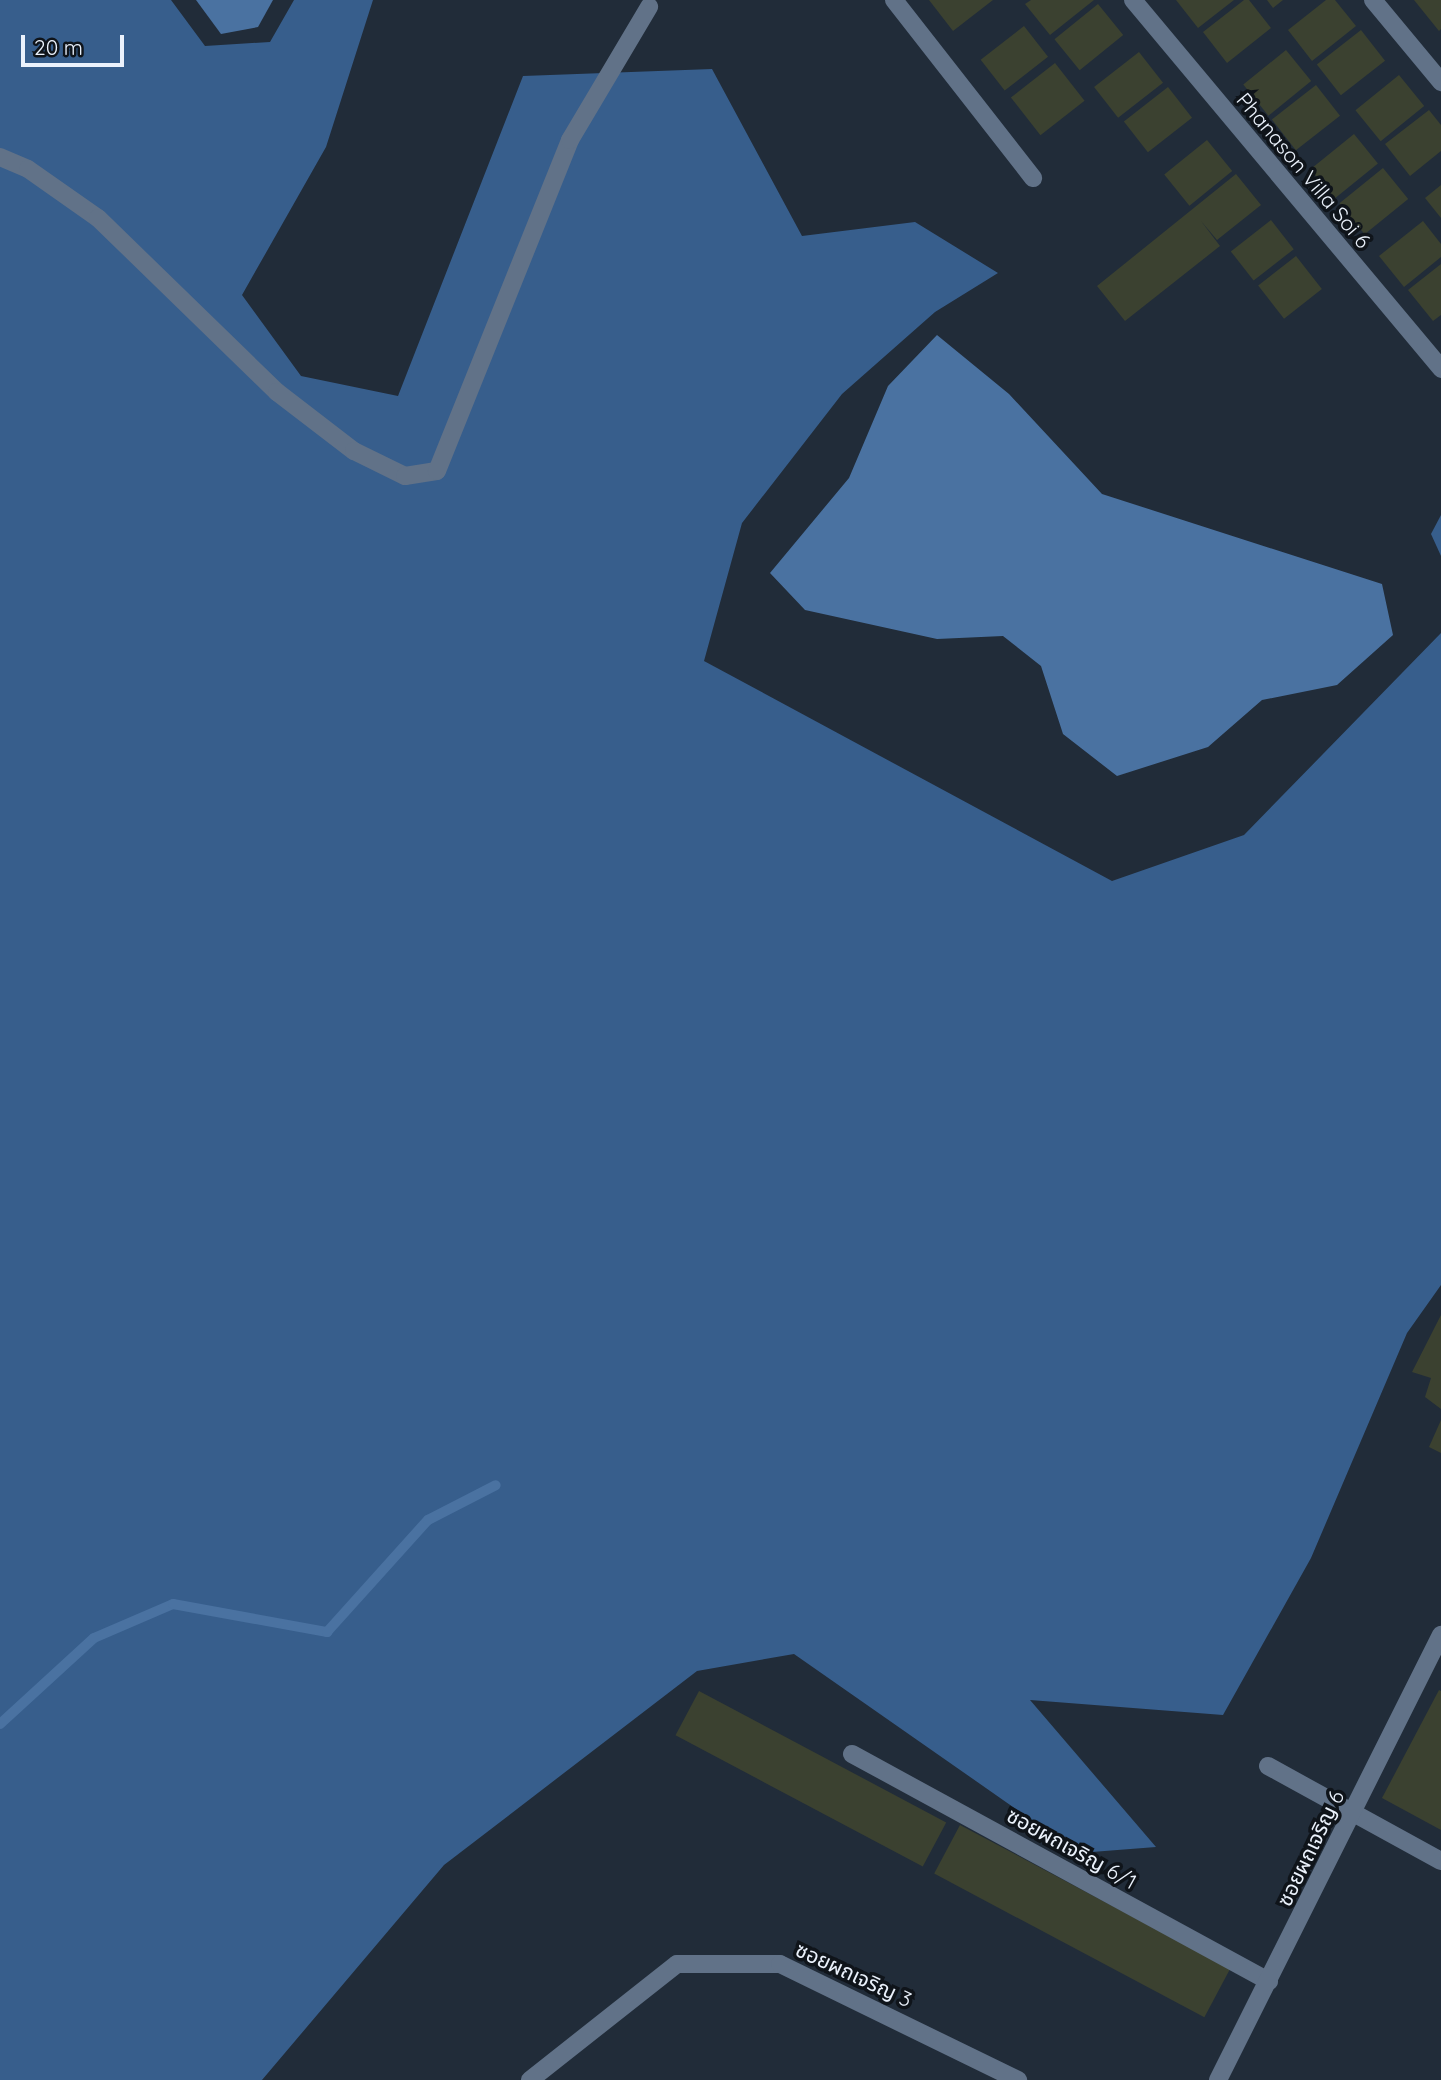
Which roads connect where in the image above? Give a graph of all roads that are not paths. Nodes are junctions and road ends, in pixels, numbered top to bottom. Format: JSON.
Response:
{"nodes":[{"id":1,"x":894,"y":0,"type":"edge"},
{"id":2,"x":1133,"y":0,"type":"edge"},
{"id":3,"x":1373,"y":0,"type":"edge"},
{"id":4,"x":649,"y":7,"type":"dead end"},
{"id":5,"x":1441,"y":82,"type":"edge"},
{"id":6,"x":0,"y":157,"type":"edge"},
{"id":7,"x":1033,"y":178,"type":"dead end"},
{"id":8,"x":1441,"y":369,"type":"edge"},
{"id":9,"x":1441,"y":1635,"type":"edge"},
{"id":10,"x":1434,"y":1667,"type":"edge"},
{"id":11,"x":852,"y":1754,"type":"dead end"},
{"id":12,"x":1268,"y":1766,"type":"dead end"},
{"id":13,"x":1353,"y":1813,"type":"junction"},
{"id":14,"x":1441,"y":1861,"type":"edge"},
{"id":15,"x":1269,"y":1982,"type":"junction"},
{"id":16,"x":530,"y":2080,"type":"edge"},
{"id":17,"x":1018,"y":2080,"type":"edge"},
{"id":18,"x":1218,"y":2080,"type":"edge"}],
"edges":[{"from":1,"to":7,"type":"street"},
{"from":2,"to":8,"type":"street","name":"Phanason Villa Soi 6"},
{"from":3,"to":5,"type":"street"},
{"from":4,"to":6,"type":"street"},
{"from":9,"to":10,"type":"street","name":"ซอยผถเจริญ 6"},
{"from":10,"to":13,"type":"street","name":"ซอยผถเจริญ 6"},
{"from":11,"to":15,"type":"street","name":"ซอยผถเจริญ 6/1"},
{"from":12,"to":13,"type":"street"},
{"from":13,"to":14,"type":"street"},
{"from":13,"to":15,"type":"street","name":"ซอยผถเจริญ 6"},
{"from":15,"to":18,"type":"street","name":"ซอยผถเจริญ 6"},
{"from":16,"to":17,"type":"street","name":"ซอยผถเจริญ 3"}]}
